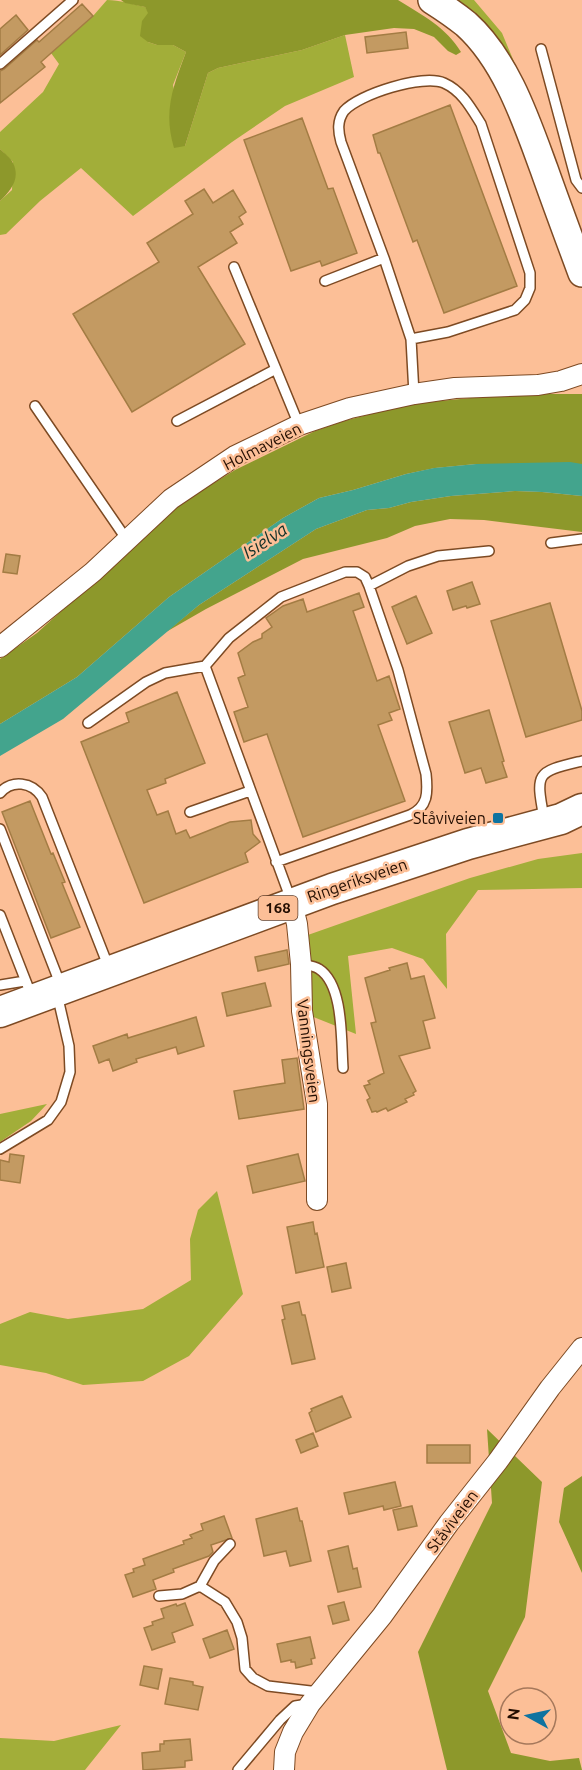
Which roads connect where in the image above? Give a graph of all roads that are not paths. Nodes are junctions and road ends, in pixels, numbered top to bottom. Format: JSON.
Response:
{"nodes":[{"id":1,"x":73,"y":0,"type":"edge"},
{"id":2,"x":432,"y":0,"type":"edge"},
{"id":3,"x":541,"y":49,"type":"dead end"},
{"id":4,"x":0,"y":64,"type":"edge"},
{"id":5,"x":582,"y":188,"type":"edge"},
{"id":6,"x":384,"y":258,"type":"junction"},
{"id":7,"x":234,"y":267,"type":"dead end"},
{"id":8,"x":582,"y":273,"type":"edge"},
{"id":9,"x":325,"y":281,"type":"dead end"},
{"id":10,"x":411,"y":339,"type":"junction"},
{"id":11,"x":276,"y":369,"type":"junction"},
{"id":12,"x":582,"y":374,"type":"edge"},
{"id":13,"x":414,"y":394,"type":"junction"},
{"id":14,"x":35,"y":406,"type":"dead end"},
{"id":15,"x":177,"y":421,"type":"dead end"},
{"id":16,"x":299,"y":425,"type":"junction"},
{"id":17,"x":582,"y":539,"type":"edge"},
{"id":18,"x":127,"y":540,"type":"junction"},
{"id":19,"x":552,"y":543,"type":"dead end"},
{"id":20,"x":489,"y":551,"type":"dead end"},
{"id":21,"x":369,"y":586,"type":"junction"},
{"id":22,"x":0,"y":647,"type":"edge"},
{"id":23,"x":205,"y":666,"type":"junction"},
{"id":24,"x":88,"y":723,"type":"dead end"},
{"id":25,"x":582,"y":761,"type":"edge"},
{"id":26,"x":250,"y":791,"type":"junction"},
{"id":27,"x":0,"y":793,"type":"edge"},
{"id":28,"x":190,"y":812,"type":"dead end"},
{"id":29,"x":567,"y":818,"type":"edge"},
{"id":30,"x":0,"y":829,"type":"edge"},
{"id":31,"x":276,"y":862,"type":"junction"},
{"id":32,"x":292,"y":903,"type":"junction"},
{"id":33,"x":0,"y":915,"type":"edge"},
{"id":34,"x":301,"y":964,"type":"junction"},
{"id":35,"x":110,"y":970,"type":"junction"},
{"id":36,"x":0,"y":985,"type":"edge"},
{"id":37,"x":44,"y":990,"type":"junction"},
{"id":38,"x":0,"y":1012,"type":"edge"},
{"id":39,"x":343,"y":1068,"type":"dead end"},
{"id":40,"x":0,"y":1149,"type":"edge"},
{"id":41,"x":317,"y":1200,"type":"dead end"},
{"id":42,"x":582,"y":1348,"type":"edge"},
{"id":43,"x":231,"y":1544,"type":"dead end"},
{"id":44,"x":200,"y":1586,"type":"junction"},
{"id":45,"x":159,"y":1596,"type":"dead end"},
{"id":46,"x":315,"y":1698,"type":"junction"},
{"id":47,"x":238,"y":1770,"type":"edge"},
{"id":48,"x":284,"y":1770,"type":"edge"}],
"edges":[{"from":1,"to":4,"type":"lane"},
{"from":2,"to":8,"type":"street"},
{"from":3,"to":5,"type":"lane"},
{"from":6,"to":9,"type":"lane"},
{"from":6,"to":10,"type":"lane"},
{"from":6,"to":10,"type":"lane"},
{"from":7,"to":11,"type":"lane"},
{"from":10,"to":13,"type":"lane"},
{"from":11,"to":15,"type":"lane"},
{"from":11,"to":16,"type":"lane"},
{"from":12,"to":13,"type":"street","name":"Holmaveien"},
{"from":13,"to":16,"type":"street","name":"Holmaveien"},
{"from":14,"to":18,"type":"lane"},
{"from":16,"to":18,"type":"street","name":"Holmaveien"},
{"from":17,"to":19,"type":"lane"},
{"from":18,"to":22,"type":"street","name":"Holmaveien"},
{"from":20,"to":21,"type":"lane"},
{"from":21,"to":23,"type":"lane"},
{"from":21,"to":31,"type":"lane"},
{"from":23,"to":24,"type":"lane"},
{"from":23,"to":26,"type":"lane"},
{"from":25,"to":29,"type":"lane"},
{"from":26,"to":28,"type":"lane"},
{"from":26,"to":31,"type":"lane"},
{"from":27,"to":35,"type":"lane"},
{"from":29,"to":32,"type":"main road","name":"Ringeriksveien","number":"168"},
{"from":30,"to":37,"type":"lane"},
{"from":31,"to":32,"type":"lane"},
{"from":32,"to":34,"type":"street","name":"Vanningsveien"},
{"from":32,"to":35,"type":"main road","name":"Ringeriksveien","number":"168"},
{"from":33,"to":37,"type":"lane"},
{"from":34,"to":39,"type":"lane"},
{"from":34,"to":41,"type":"street","name":"Vanningsveien"},
{"from":35,"to":37,"type":"main road","name":"Ringeriksveien","number":"168"},
{"from":36,"to":37,"type":"lane"},
{"from":37,"to":38,"type":"main road","name":"Ringeriksveien","number":"168"},
{"from":37,"to":40,"type":"lane"},
{"from":42,"to":46,"type":"street","name":"Ståviveien"},
{"from":43,"to":44,"type":"lane"},
{"from":44,"to":45,"type":"lane"},
{"from":44,"to":46,"type":"lane"},
{"from":46,"to":47,"type":"lane","name":"Ståviveien"},
{"from":46,"to":48,"type":"street","name":"Ståviveien"}]}
